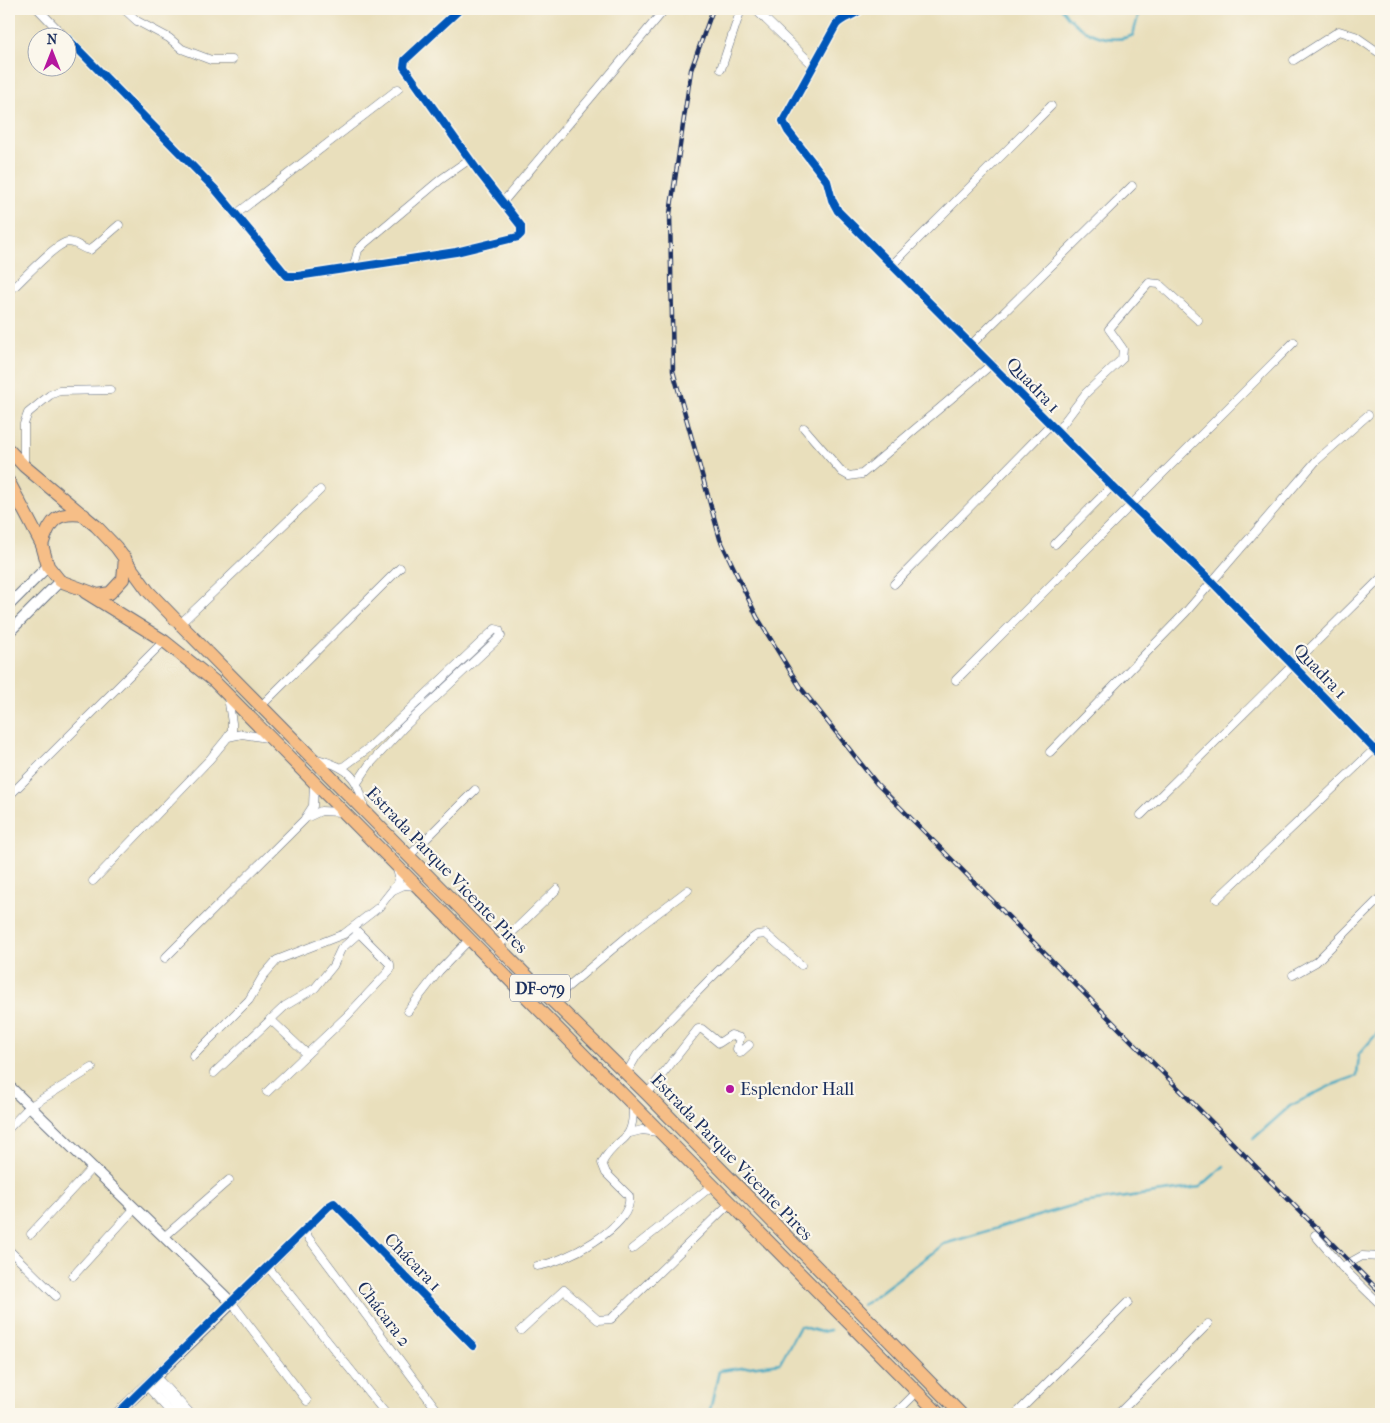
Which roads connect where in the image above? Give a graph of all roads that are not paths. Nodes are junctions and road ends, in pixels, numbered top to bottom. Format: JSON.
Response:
{"nodes":[{"id":1,"x":38,"y":9,"type":"edge"},
{"id":2,"x":124,"y":9,"type":"edge"},
{"id":3,"x":460,"y":9,"type":"edge"},
{"id":4,"x":665,"y":9,"type":"edge"},
{"id":5,"x":741,"y":9,"type":"edge"},
{"id":6,"x":861,"y":9,"type":"edge"},
{"id":7,"x":758,"y":12,"type":"dead end"},
{"id":8,"x":57,"y":28,"type":"edge"},
{"id":9,"x":78,"y":49,"type":"edge"},
{"id":10,"x":1381,"y":54,"type":"edge"},
{"id":11,"x":232,"y":60,"type":"dead end"},
{"id":12,"x":1294,"y":60,"type":"dead end"},
{"id":13,"x":813,"y":66,"type":"junction"},
{"id":14,"x":721,"y":69,"type":"dead end"},
{"id":15,"x":398,"y":89,"type":"dead end"},
{"id":16,"x":1051,"y":106,"type":"dead end"},
{"id":17,"x":470,"y":159,"type":"junction"},
{"id":18,"x":1132,"y":186,"type":"dead end"},
{"id":19,"x":503,"y":202,"type":"junction"},
{"id":20,"x":235,"y":215,"type":"junction"},
{"id":21,"x":119,"y":225,"type":"dead end"},
{"id":22,"x":892,"y":264,"type":"junction"},
{"id":23,"x":354,"y":266,"type":"junction"},
{"id":24,"x":9,"y":288,"type":"edge"},
{"id":25,"x":1198,"y":320,"type":"dead end"},
{"id":26,"x":1294,"y":342,"type":"dead end"},
{"id":27,"x":972,"y":344,"type":"junction"},
{"id":28,"x":992,"y":364,"type":"junction"},
{"id":29,"x":110,"y":390,"type":"dead end"},
{"id":30,"x":1368,"y":415,"type":"dead end"},
{"id":31,"x":1051,"y":424,"type":"junction"},
{"id":32,"x":804,"y":428,"type":"dead end"},
{"id":33,"x":1058,"y":430,"type":"junction"},
{"id":34,"x":9,"y":450,"type":"edge"},
{"id":35,"x":24,"y":466,"type":"junction"},
{"id":36,"x":9,"y":482,"type":"edge"},
{"id":37,"x":1112,"y":486,"type":"junction"},
{"id":38,"x":320,"y":490,"type":"dead end"},
{"id":39,"x":1132,"y":505,"type":"junction"},
{"id":40,"x":84,"y":515,"type":"junction"},
{"id":41,"x":1055,"y":544,"type":"dead end"},
{"id":42,"x":42,"y":545,"type":"junction"},
{"id":43,"x":125,"y":558,"type":"junction"},
{"id":44,"x":48,"y":566,"type":"junction"},
{"id":45,"x":400,"y":568,"type":"dead end"},
{"id":46,"x":1381,"y":578,"type":"edge"},
{"id":47,"x":60,"y":581,"type":"junction"},
{"id":48,"x":1212,"y":582,"type":"junction"},
{"id":49,"x":894,"y":584,"type":"dead end"},
{"id":50,"x":85,"y":592,"type":"junction"},
{"id":51,"x":9,"y":605,"type":"edge"},
{"id":52,"x":180,"y":624,"type":"junction"},
{"id":53,"x":9,"y":632,"type":"edge"},
{"id":54,"x":164,"y":641,"type":"junction"},
{"id":55,"x":1293,"y":666,"type":"junction"},
{"id":56,"x":956,"y":680,"type":"dead end"},
{"id":57,"x":442,"y":685,"type":"junction"},
{"id":58,"x":228,"y":697,"type":"junction"},
{"id":59,"x":261,"y":706,"type":"junction"},
{"id":60,"x":401,"y":724,"type":"junction"},
{"id":61,"x":228,"y":737,"type":"junction"},
{"id":62,"x":267,"y":738,"type":"junction"},
{"id":63,"x":1381,"y":743,"type":"edge"},
{"id":64,"x":370,"y":747,"type":"junction"},
{"id":65,"x":1374,"y":750,"type":"junction"},
{"id":66,"x":1050,"y":752,"type":"dead end"},
{"id":67,"x":379,"y":755,"type":"junction"},
{"id":68,"x":1381,"y":756,"type":"edge"},
{"id":69,"x":312,"y":757,"type":"junction"},
{"id":70,"x":344,"y":767,"type":"junction"},
{"id":71,"x":357,"y":783,"type":"junction"},
{"id":72,"x":314,"y":784,"type":"junction"},
{"id":73,"x":475,"y":790,"type":"dead end"},
{"id":74,"x":9,"y":796,"type":"edge"},
{"id":75,"x":364,"y":810,"type":"junction"},
{"id":76,"x":340,"y":812,"type":"junction"},
{"id":77,"x":1141,"y":815,"type":"dead end"},
{"id":78,"x":304,"y":820,"type":"junction"},
{"id":79,"x":410,"y":855,"type":"junction"},
{"id":80,"x":398,"y":870,"type":"junction"},
{"id":81,"x":93,"y":881,"type":"dead end"},
{"id":82,"x":416,"y":886,"type":"junction"},
{"id":83,"x":557,"y":889,"type":"dead end"},
{"id":84,"x":393,"y":890,"type":"junction"},
{"id":85,"x":688,"y":890,"type":"dead end"},
{"id":86,"x":1381,"y":896,"type":"edge"},
{"id":87,"x":1216,"y":899,"type":"dead end"},
{"id":88,"x":356,"y":930,"type":"junction"},
{"id":89,"x":468,"y":940,"type":"junction"},
{"id":90,"x":498,"y":946,"type":"junction"},
{"id":91,"x":480,"y":951,"type":"junction"},
{"id":92,"x":165,"y":958,"type":"dead end"},
{"id":93,"x":494,"y":965,"type":"junction"},
{"id":94,"x":801,"y":965,"type":"dead end"},
{"id":95,"x":1293,"y":974,"type":"dead end"},
{"id":96,"x":552,"y":1000,"type":"junction"},
{"id":97,"x":408,"y":1011,"type":"dead end"},
{"id":98,"x":270,"y":1019,"type":"junction"},
{"id":99,"x":749,"y":1045,"type":"dead end"},
{"id":100,"x":307,"y":1054,"type":"junction"},
{"id":101,"x":193,"y":1056,"type":"dead end"},
{"id":102,"x":92,"y":1068,"type":"dead end"},
{"id":103,"x":214,"y":1073,"type":"dead end"},
{"id":104,"x":626,"y":1074,"type":"junction"},
{"id":105,"x":9,"y":1086,"type":"edge"},
{"id":106,"x":267,"y":1092,"type":"dead end"},
{"id":107,"x":647,"y":1094,"type":"junction"},
{"id":108,"x":633,"y":1106,"type":"junction"},
{"id":109,"x":29,"y":1107,"type":"junction"},
{"id":110,"x":9,"y":1128,"type":"edge"},
{"id":111,"x":658,"y":1132,"type":"junction"},
{"id":112,"x":630,"y":1133,"type":"junction"},
{"id":113,"x":92,"y":1168,"type":"junction"},
{"id":114,"x":229,"y":1180,"type":"dead end"},
{"id":115,"x":713,"y":1185,"type":"junction"},
{"id":116,"x":730,"y":1203,"type":"junction"},
{"id":117,"x":135,"y":1208,"type":"junction"},
{"id":118,"x":304,"y":1232,"type":"junction"},
{"id":119,"x":31,"y":1234,"type":"dead end"},
{"id":120,"x":1315,"y":1235,"type":"dead end"},
{"id":121,"x":164,"y":1237,"type":"junction"},
{"id":122,"x":632,"y":1249,"type":"dead end"},
{"id":123,"x":9,"y":1250,"type":"edge"},
{"id":124,"x":1381,"y":1257,"type":"edge"},
{"id":125,"x":537,"y":1266,"type":"dead end"},
{"id":126,"x":268,"y":1267,"type":"junction"},
{"id":127,"x":1342,"y":1267,"type":"junction"},
{"id":128,"x":73,"y":1276,"type":"dead end"},
{"id":129,"x":56,"y":1296,"type":"dead end"},
{"id":130,"x":1128,"y":1302,"type":"dead end"},
{"id":131,"x":232,"y":1303,"type":"junction"},
{"id":132,"x":1381,"y":1305,"type":"edge"},
{"id":133,"x":1208,"y":1324,"type":"dead end"},
{"id":134,"x":522,"y":1330,"type":"dead end"},
{"id":135,"x":474,"y":1346,"type":"dead end"},
{"id":136,"x":152,"y":1381,"type":"junction"},
{"id":137,"x":917,"y":1392,"type":"junction"},
{"id":138,"x":307,"y":1401,"type":"dead end"},
{"id":139,"x":117,"y":1414,"type":"edge"},
{"id":140,"x":172,"y":1414,"type":"edge"},
{"id":141,"x":182,"y":1414,"type":"edge"},
{"id":142,"x":191,"y":1414,"type":"edge"},
{"id":143,"x":386,"y":1414,"type":"edge"},
{"id":144,"x":440,"y":1414,"type":"edge"},
{"id":145,"x":895,"y":1414,"type":"edge"},
{"id":146,"x":939,"y":1414,"type":"edge"},
{"id":147,"x":960,"y":1414,"type":"edge"},
{"id":148,"x":1016,"y":1414,"type":"edge"},
{"id":149,"x":1118,"y":1414,"type":"edge"}],
"edges":[{"from":1,"to":8,"type":"street"},
{"from":2,"to":11,"type":"street"},
{"from":3,"to":17,"type":"street"},
{"from":4,"to":19,"type":"street"},
{"from":5,"to":14,"type":"street"},
{"from":6,"to":13,"type":"street","name":"Quadra 1"},
{"from":7,"to":13,"type":"street"},
{"from":9,"to":20,"type":"street"},
{"from":10,"to":12,"type":"street"},
{"from":13,"to":22,"type":"street","name":"Quadra 1"},
{"from":15,"to":20,"type":"street"},
{"from":16,"to":22,"type":"street"},
{"from":17,"to":19,"type":"street"},
{"from":17,"to":23,"type":"street"},
{"from":18,"to":27,"type":"street"},
{"from":19,"to":23,"type":"street"},
{"from":20,"to":23,"type":"street"},
{"from":21,"to":24,"type":"street"},
{"from":22,"to":27,"type":"street","name":"Quadra 1"},
{"from":25,"to":33,"type":"street"},
{"from":26,"to":39,"type":"street"},
{"from":27,"to":28,"type":"street","name":"Quadra 1"},
{"from":28,"to":31,"type":"street","name":"Quadra 1"},
{"from":28,"to":32,"type":"street"},
{"from":29,"to":35,"type":"street"},
{"from":30,"to":48,"type":"street"},
{"from":31,"to":33,"type":"street","name":"Quadra 1"},
{"from":31,"to":49,"type":"street"},
{"from":33,"to":37,"type":"street","name":"Quadra 1"},
{"from":34,"to":35,"type":"main road","number":"DF-079"},
{"from":35,"to":40,"type":"main road","number":"DF-079"},
{"from":36,"to":42,"type":"main road","number":"DF-079"},
{"from":37,"to":39,"type":"street","name":"Quadra 1"},
{"from":37,"to":41,"type":"street"},
{"from":38,"to":52,"type":"street"},
{"from":39,"to":48,"type":"street","name":"Quadra 1"},
{"from":39,"to":56,"type":"street"},
{"from":40,"to":42,"type":"main road"},
{"from":40,"to":43,"type":"main road","number":"DF-079"},
{"from":42,"to":44,"type":"main road","number":"DF-079"},
{"from":43,"to":50,"type":"main road","number":"DF-079"},
{"from":43,"to":52,"type":"main road","name":"Estrada Parque Vicente Pires","number":"DF-079"},
{"from":44,"to":47,"type":"main road","number":"DF-079"},
{"from":44,"to":51,"type":"street"},
{"from":45,"to":59,"type":"street"},
{"from":46,"to":55,"type":"street"},
{"from":47,"to":50,"type":"main road","number":"DF-079"},
{"from":47,"to":53,"type":"street"},
{"from":48,"to":55,"type":"street","name":"Quadra 1"},
{"from":48,"to":66,"type":"street"},
{"from":50,"to":54,"type":"main road","name":"Estrada Parque Vicente Pires","number":"DF-079"},
{"from":52,"to":59,"type":"main road","name":"Estrada Parque Vicente Pires","number":"DF-079"},
{"from":54,"to":58,"type":"main road","name":"Estrada Parque Vicente Pires","number":"DF-079"},
{"from":54,"to":74,"type":"street"},
{"from":55,"to":65,"type":"street","name":"Quadra 1"},
{"from":55,"to":77,"type":"street"},
{"from":57,"to":57,"type":"street"},
{"from":57,"to":60,"type":"street"},
{"from":58,"to":61,"type":"street"},
{"from":58,"to":62,"type":"main road","name":"Estrada Parque Vicente Pires","number":"DF-079"},
{"from":59,"to":69,"type":"main road","name":"Estrada Parque Vicente Pires","number":"DF-079"},
{"from":60,"to":64,"type":"street"},
{"from":60,"to":67,"type":"street"},
{"from":61,"to":62,"type":"street"},
{"from":61,"to":81,"type":"street"},
{"from":62,"to":72,"type":"main road","name":"Estrada Parque Vicente Pires","number":"DF-079"},
{"from":63,"to":65,"type":"street"},
{"from":64,"to":67,"type":"street"},
{"from":64,"to":70,"type":"street"},
{"from":65,"to":68,"type":"street","name":"Quadra 1"},
{"from":65,"to":87,"type":"street"},
{"from":67,"to":71,"type":"street"},
{"from":69,"to":70,"type":"street"},
{"from":69,"to":75,"type":"main road","name":"Estrada Parque Vicente Pires","number":"DF-079"},
{"from":70,"to":71,"type":"street"},
{"from":71,"to":75,"type":"street"},
{"from":72,"to":76,"type":"main road","name":"Estrada Parque Vicente Pires","number":"DF-079"},
{"from":72,"to":78,"type":"street"},
{"from":73,"to":79,"type":"street"},
{"from":75,"to":79,"type":"main road","name":"Estrada Parque Vicente Pires","number":"DF-079"},
{"from":76,"to":78,"type":"street"},
{"from":76,"to":80,"type":"main road","name":"Estrada Parque Vicente Pires","number":"DF-079"},
{"from":78,"to":92,"type":"street"},
{"from":79,"to":90,"type":"main road","name":"Estrada Parque Vicente Pires","number":"DF-079"},
{"from":80,"to":82,"type":"main road","name":"Estrada Parque Vicente Pires","number":"DF-079"},
{"from":80,"to":84,"type":"street"},
{"from":82,"to":84,"type":"street"},
{"from":82,"to":89,"type":"main road","name":"Estrada Parque Vicente Pires","number":"DF-079"},
{"from":83,"to":90,"type":"street"},
{"from":84,"to":88,"type":"street"},
{"from":85,"to":96,"type":"street"},
{"from":86,"to":95,"type":"street"},
{"from":88,"to":98,"type":"street"},
{"from":88,"to":100,"type":"street"},
{"from":88,"to":101,"type":"street"},
{"from":89,"to":91,"type":"main road","name":"Estrada Parque Vicente Pires","number":"DF-079"},
{"from":89,"to":97,"type":"street"},
{"from":90,"to":91,"type":"main road"},
{"from":90,"to":93,"type":"main road"},
{"from":90,"to":96,"type":"main road","name":"Estrada Parque Vicente Pires","number":"DF-079"},
{"from":91,"to":93,"type":"main road","name":"Estrada Parque Vicente Pires","number":"DF-079"},
{"from":93,"to":108,"type":"main road","name":"Estrada Parque Vicente Pires","number":"DF-079"},
{"from":94,"to":104,"type":"street"},
{"from":96,"to":104,"type":"main road","name":"Estrada Parque Vicente Pires","number":"DF-079"},
{"from":98,"to":100,"type":"street"},
{"from":98,"to":103,"type":"street"},
{"from":99,"to":107,"type":"street"},
{"from":100,"to":106,"type":"street"},
{"from":102,"to":109,"type":"street"},
{"from":104,"to":107,"type":"main road","name":"Estrada Parque Vicente Pires","number":"DF-079"},
{"from":105,"to":109,"type":"street"},
{"from":107,"to":147,"type":"main road","name":"Estrada Parque Vicente Pires","number":"DF-079"},
{"from":108,"to":111,"type":"main road","name":"Estrada Parque Vicente Pires","number":"DF-079"},
{"from":108,"to":112,"type":"street"},
{"from":109,"to":110,"type":"street"},
{"from":109,"to":113,"type":"street"},
{"from":111,"to":112,"type":"street"},
{"from":111,"to":115,"type":"main road","name":"Estrada Parque Vicente Pires","number":"DF-079"},
{"from":112,"to":125,"type":"street"},
{"from":113,"to":117,"type":"street"},
{"from":113,"to":119,"type":"street"},
{"from":114,"to":121,"type":"street"},
{"from":115,"to":116,"type":"main road","name":"Estrada Parque Vicente Pires","number":"DF-079"},
{"from":115,"to":122,"type":"street"},
{"from":116,"to":134,"type":"street"},
{"from":116,"to":137,"type":"main road","name":"Estrada Parque Vicente Pires","number":"DF-079"},
{"from":117,"to":121,"type":"street"},
{"from":117,"to":128,"type":"street"},
{"from":118,"to":126,"type":"street"},
{"from":118,"to":135,"type":"street","name":"Chácara 1"},
{"from":118,"to":144,"type":"street","name":"Chácara 2"},
{"from":120,"to":127,"type":"street"},
{"from":121,"to":131,"type":"street"},
{"from":123,"to":129,"type":"street"},
{"from":124,"to":127,"type":"street"},
{"from":126,"to":131,"type":"street"},
{"from":126,"to":143,"type":"street"},
{"from":127,"to":132,"type":"street"},
{"from":130,"to":148,"type":"street"},
{"from":131,"to":136,"type":"street"},
{"from":131,"to":138,"type":"street"},
{"from":133,"to":149,"type":"street"},
{"from":136,"to":139,"type":"street"},
{"from":136,"to":140,"type":"street"},
{"from":136,"to":141,"type":"street"},
{"from":136,"to":142,"type":"street"},
{"from":137,"to":145,"type":"street"},
{"from":137,"to":146,"type":"main road","name":"Estrada Parque Vicente Pires","number":"DF-079"}]}
